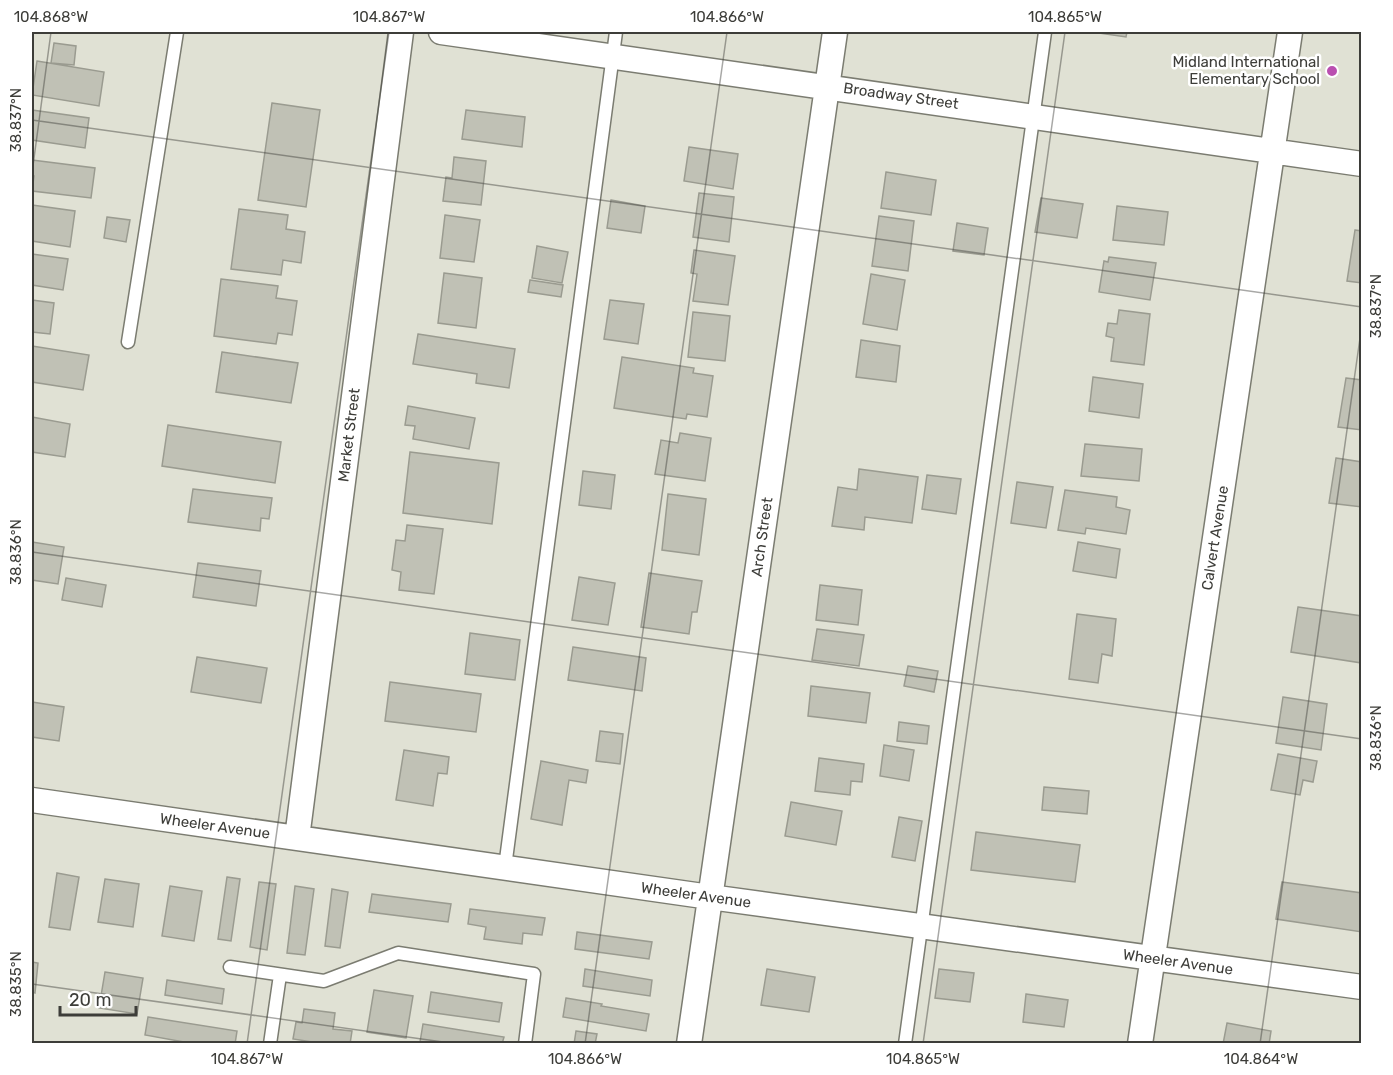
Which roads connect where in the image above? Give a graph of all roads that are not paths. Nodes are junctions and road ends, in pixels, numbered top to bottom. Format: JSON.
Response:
{"nodes":[{"id":1,"x":177,"y":32,"type":"edge"},
{"id":2,"x":401,"y":32,"type":"edge"},
{"id":3,"x":441,"y":32,"type":"edge"},
{"id":4,"x":616,"y":32,"type":"edge"},
{"id":5,"x":835,"y":32,"type":"edge"},
{"id":6,"x":1045,"y":32,"type":"edge"},
{"id":7,"x":1290,"y":32,"type":"edge"},
{"id":8,"x":613,"y":57,"type":"junction"},
{"id":9,"x":827,"y":86,"type":"junction"},
{"id":10,"x":1032,"y":116,"type":"junction"},
{"id":11,"x":1273,"y":151,"type":"junction"},
{"id":12,"x":1362,"y":164,"type":"edge"},
{"id":13,"x":128,"y":342,"type":"dead end"},
{"id":14,"x":32,"y":800,"type":"edge"},
{"id":15,"x":297,"y":838,"type":"junction"},
{"id":16,"x":505,"y":867,"type":"junction"},
{"id":17,"x":710,"y":897,"type":"junction"},
{"id":18,"x":922,"y":927,"type":"junction"},
{"id":19,"x":1152,"y":959,"type":"junction"},
{"id":20,"x":230,"y":967,"type":"dead end"},
{"id":21,"x":280,"y":975,"type":"junction"},
{"id":22,"x":1362,"y":987,"type":"edge"},
{"id":23,"x":270,"y":1044,"type":"edge"},
{"id":24,"x":525,"y":1044,"type":"edge"},
{"id":25,"x":689,"y":1044,"type":"edge"},
{"id":26,"x":905,"y":1044,"type":"edge"},
{"id":27,"x":1140,"y":1044,"type":"edge"}],
"edges":[{"from":1,"to":13,"type":"lane"},
{"from":2,"to":15,"type":"street","name":"Market Street"},
{"from":3,"to":8,"type":"street","name":"Broadway Street"},
{"from":4,"to":8,"type":"lane"},
{"from":5,"to":9,"type":"street","name":"Arch Street"},
{"from":6,"to":10,"type":"lane"},
{"from":7,"to":11,"type":"street","name":"Calvert Avenue"},
{"from":8,"to":9,"type":"street","name":"Broadway Street"},
{"from":8,"to":16,"type":"lane"},
{"from":9,"to":10,"type":"street","name":"Broadway Street"},
{"from":9,"to":17,"type":"street","name":"Arch Street"},
{"from":10,"to":11,"type":"street","name":"Broadway Street"},
{"from":10,"to":18,"type":"lane"},
{"from":11,"to":12,"type":"street","name":"Broadway Street"},
{"from":11,"to":19,"type":"street","name":"Calvert Avenue"},
{"from":14,"to":15,"type":"street","name":"Wheeler Avenue"},
{"from":15,"to":16,"type":"street","name":"Wheeler Avenue"},
{"from":16,"to":17,"type":"street","name":"Wheeler Avenue"},
{"from":17,"to":18,"type":"street","name":"Wheeler Avenue"},
{"from":17,"to":25,"type":"street","name":"Arch Street"},
{"from":18,"to":19,"type":"street","name":"Wheeler Avenue"},
{"from":18,"to":26,"type":"lane"},
{"from":19,"to":22,"type":"street","name":"Wheeler Avenue"},
{"from":19,"to":27,"type":"street","name":"Calvert Avenue"},
{"from":20,"to":21,"type":"lane"},
{"from":21,"to":23,"type":"lane"},
{"from":21,"to":24,"type":"lane"}]}
